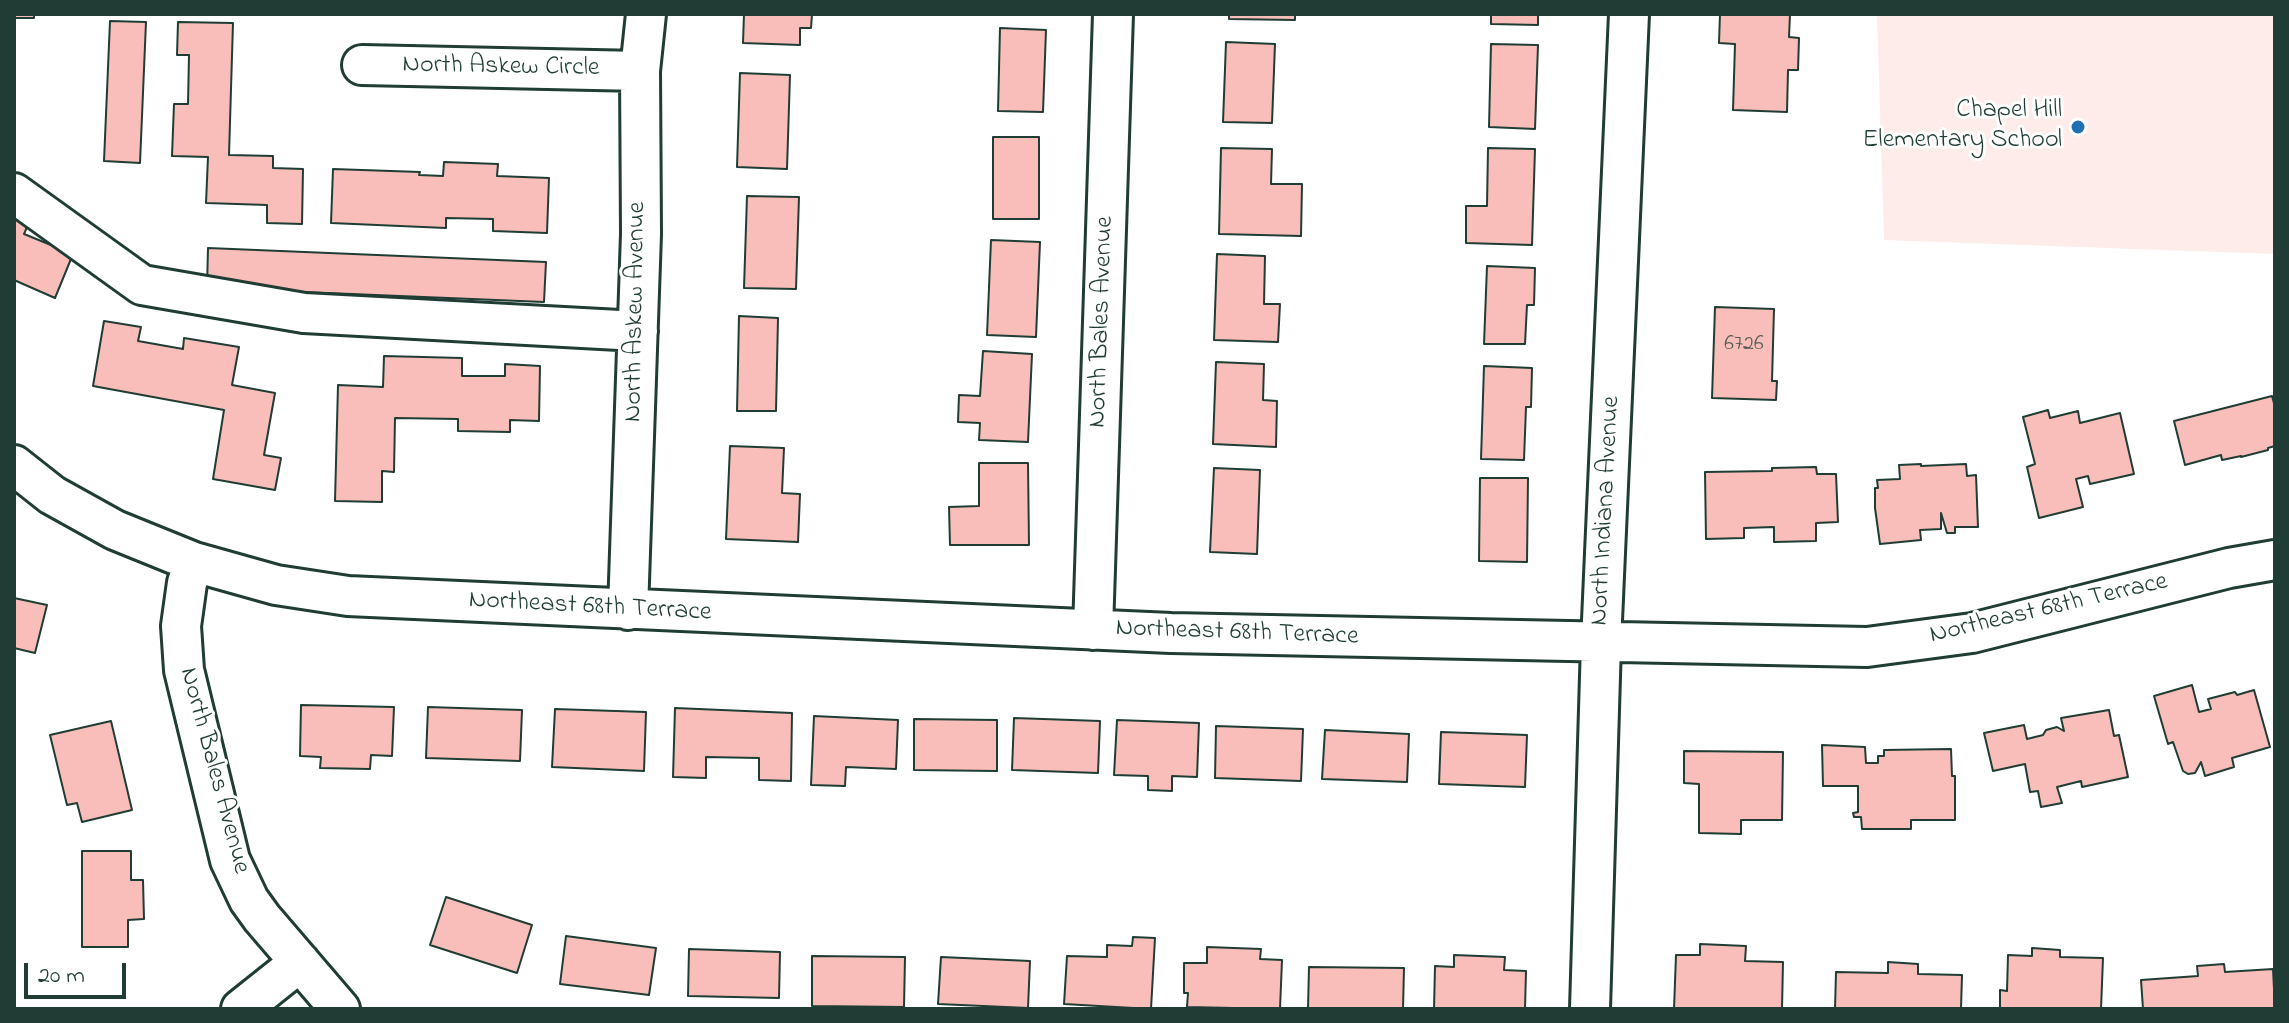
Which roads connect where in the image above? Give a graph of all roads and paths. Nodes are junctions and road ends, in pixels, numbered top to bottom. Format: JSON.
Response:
{"nodes":[{"id":1,"x":646,"y":14,"type":"edge"},
{"id":2,"x":1113,"y":14,"type":"edge"},
{"id":3,"x":1629,"y":14,"type":"edge"},
{"id":4,"x":362,"y":65,"type":"dead end"},
{"id":5,"x":640,"y":71,"type":"junction"},
{"id":6,"x":14,"y":193,"type":"edge"},
{"id":7,"x":638,"y":331,"type":"junction"},
{"id":8,"x":14,"y":465,"type":"edge"},
{"id":9,"x":2275,"y":560,"type":"edge"},
{"id":10,"x":194,"y":562,"type":"junction"},
{"id":11,"x":628,"y":610,"type":"junction"},
{"id":12,"x":1093,"y":630,"type":"junction"},
{"id":13,"x":1601,"y":643,"type":"junction"},
{"id":14,"x":300,"y":962,"type":"junction"},
{"id":15,"x":341,"y":1007,"type":"edge"},
{"id":16,"x":241,"y":1009,"type":"edge"},
{"id":17,"x":1590,"y":1009,"type":"edge"}],
"edges":[{"from":1,"to":5,"type":"street","name":"North Askew Avenue"},
{"from":2,"to":12,"type":"street","name":"North Bales Avenue"},
{"from":3,"to":13,"type":"street","name":"North Indiana Avenue"},
{"from":4,"to":5,"type":"street","name":"North Askew Circle"},
{"from":5,"to":7,"type":"street","name":"North Askew Avenue"},
{"from":6,"to":7,"type":"street"},
{"from":7,"to":11,"type":"street","name":"North Askew Avenue"},
{"from":8,"to":10,"type":"street"},
{"from":9,"to":13,"type":"street","name":"Northeast 68th Terrace"},
{"from":10,"to":11,"type":"street","name":"Northeast 68th Terrace"},
{"from":10,"to":14,"type":"street","name":"North Bales Avenue"},
{"from":11,"to":12,"type":"street","name":"Northeast 68th Terrace"},
{"from":12,"to":13,"type":"street","name":"Northeast 68th Terrace"},
{"from":13,"to":17,"type":"street","name":"North Indiana Avenue"},
{"from":14,"to":15,"type":"street","name":"North Bales Avenue"},
{"from":14,"to":16,"type":"street"}]}
